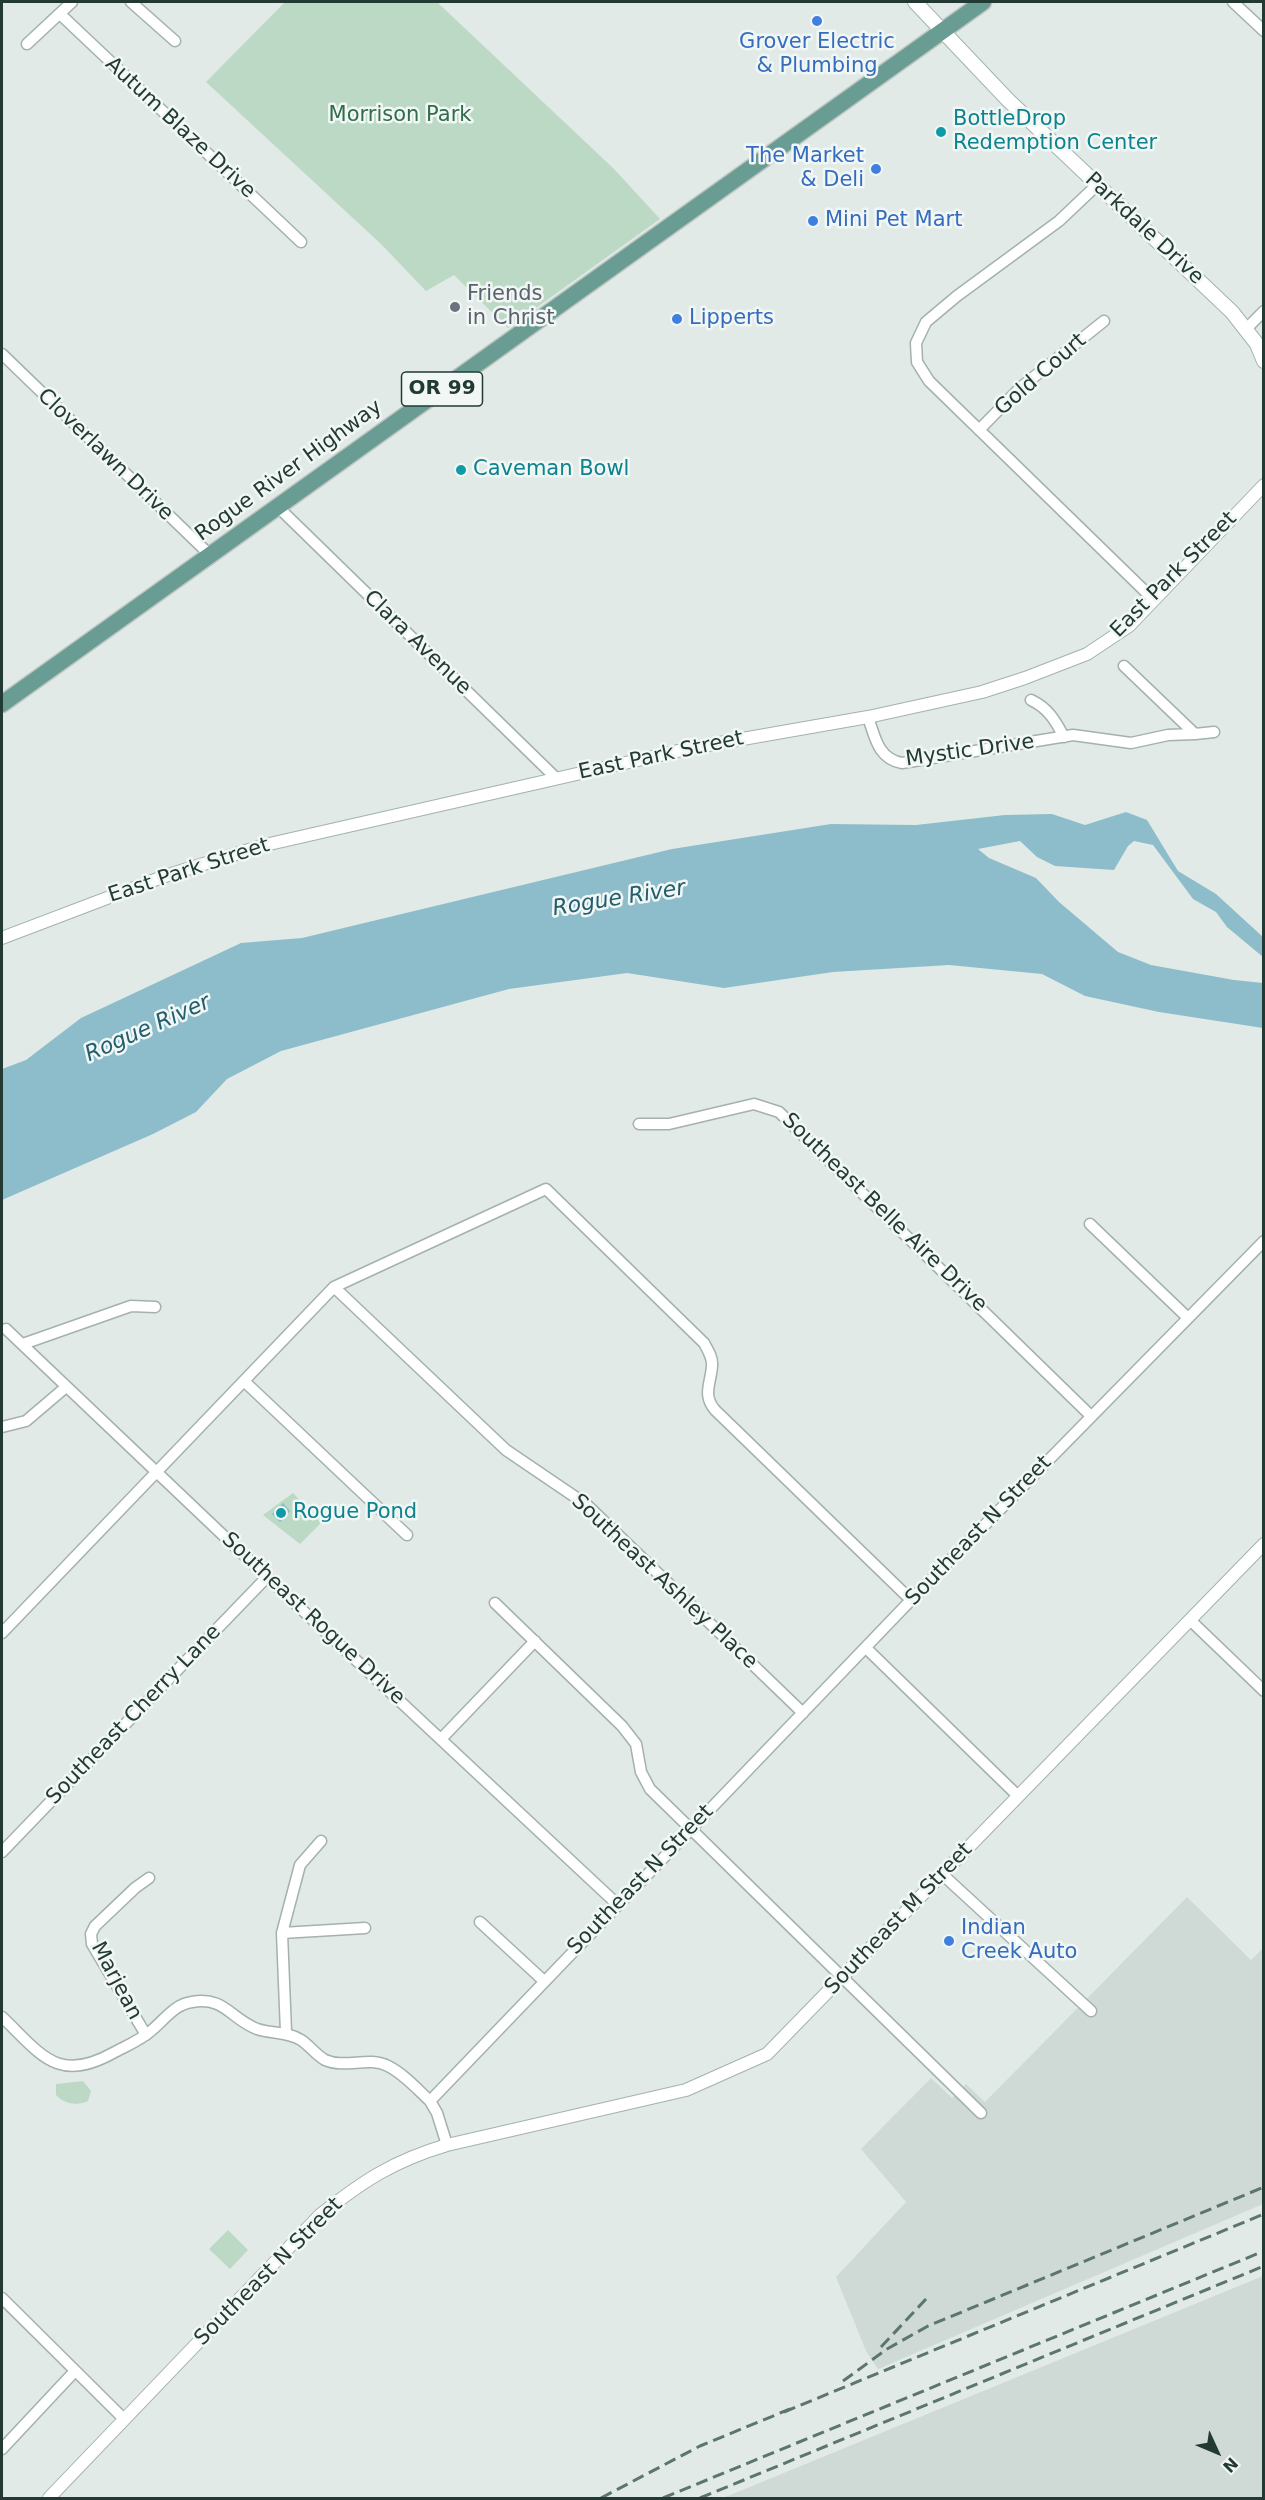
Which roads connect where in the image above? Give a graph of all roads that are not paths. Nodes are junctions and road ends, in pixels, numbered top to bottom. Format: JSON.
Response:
{"nodes":[{"id":1,"x":72,"y":2,"type":"edge"},
{"id":2,"x":131,"y":2,"type":"edge"},
{"id":3,"x":915,"y":2,"type":"edge"},
{"id":4,"x":983,"y":2,"type":"edge"},
{"id":5,"x":1233,"y":2,"type":"edge"},
{"id":6,"x":60,"y":14,"type":"junction"},
{"id":7,"x":943,"y":30,"type":"junction"},
{"id":8,"x":1263,"y":31,"type":"edge"},
{"id":9,"x":175,"y":41,"type":"dead end"},
{"id":10,"x":27,"y":44,"type":"dead end"},
{"id":11,"x":1097,"y":185,"type":"junction"},
{"id":12,"x":301,"y":242,"type":"dead end"},
{"id":13,"x":1263,"y":311,"type":"edge"},
{"id":14,"x":1104,"y":321,"type":"dead end"},
{"id":15,"x":1246,"y":329,"type":"junction"},
{"id":16,"x":2,"y":354,"type":"edge"},
{"id":17,"x":1263,"y":361,"type":"edge"},
{"id":18,"x":979,"y":430,"type":"junction"},
{"id":19,"x":1263,"y":485,"type":"edge"},
{"id":20,"x":278,"y":507,"type":"junction"},
{"id":21,"x":210,"y":555,"type":"junction"},
{"id":22,"x":1154,"y":600,"type":"junction"},
{"id":23,"x":1124,"y":666,"type":"dead end"},
{"id":24,"x":1031,"y":700,"type":"dead end"},
{"id":25,"x":2,"y":704,"type":"edge"},
{"id":26,"x":868,"y":717,"type":"junction"},
{"id":27,"x":1214,"y":732,"type":"dead end"},
{"id":28,"x":1195,"y":734,"type":"junction"},
{"id":29,"x":1068,"y":736,"type":"junction"},
{"id":30,"x":556,"y":778,"type":"junction"},
{"id":31,"x":2,"y":938,"type":"edge"},
{"id":32,"x":639,"y":1124,"type":"dead end"},
{"id":33,"x":1090,"y":1224,"type":"dead end"},
{"id":34,"x":1263,"y":1241,"type":"edge"},
{"id":35,"x":334,"y":1287,"type":"junction"},
{"id":36,"x":155,"y":1307,"type":"dead end"},
{"id":37,"x":1188,"y":1318,"type":"junction"},
{"id":38,"x":6,"y":1329,"type":"dead end"},
{"id":39,"x":23,"y":1344,"type":"junction"},
{"id":40,"x":245,"y":1382,"type":"junction"},
{"id":41,"x":66,"y":1387,"type":"junction"},
{"id":42,"x":1091,"y":1416,"type":"junction"},
{"id":43,"x":2,"y":1427,"type":"edge"},
{"id":44,"x":157,"y":1472,"type":"junction"},
{"id":45,"x":407,"y":1535,"type":"dead end"},
{"id":46,"x":1263,"y":1544,"type":"edge"},
{"id":47,"x":267,"y":1577,"type":"junction"},
{"id":48,"x":911,"y":1600,"type":"junction"},
{"id":49,"x":495,"y":1603,"type":"dead end"},
{"id":50,"x":1190,"y":1620,"type":"junction"},
{"id":51,"x":2,"y":1633,"type":"edge"},
{"id":52,"x":535,"y":1641,"type":"junction"},
{"id":53,"x":866,"y":1648,"type":"junction"},
{"id":54,"x":1263,"y":1691,"type":"edge"},
{"id":55,"x":804,"y":1713,"type":"junction"},
{"id":56,"x":441,"y":1739,"type":"junction"},
{"id":57,"x":1018,"y":1796,"type":"junction"},
{"id":58,"x":691,"y":1828,"type":"junction"},
{"id":59,"x":321,"y":1841,"type":"dead end"},
{"id":60,"x":2,"y":1852,"type":"edge"},
{"id":61,"x":943,"y":1875,"type":"junction"},
{"id":62,"x":149,"y":1878,"type":"dead end"},
{"id":63,"x":617,"y":1904,"type":"junction"},
{"id":64,"x":480,"y":1922,"type":"dead end"},
{"id":65,"x":365,"y":1928,"type":"dead end"},
{"id":66,"x":282,"y":1933,"type":"junction"},
{"id":67,"x":843,"y":1976,"type":"junction"},
{"id":68,"x":544,"y":1982,"type":"junction"},
{"id":69,"x":1091,"y":2011,"type":"dead end"},
{"id":70,"x":2,"y":2018,"type":"edge"},
{"id":71,"x":286,"y":2032,"type":"junction"},
{"id":72,"x":146,"y":2036,"type":"junction"},
{"id":73,"x":429,"y":2101,"type":"junction"},
{"id":74,"x":981,"y":2113,"type":"dead end"},
{"id":75,"x":447,"y":2145,"type":"junction"},
{"id":76,"x":2,"y":2298,"type":"edge"},
{"id":77,"x":75,"y":2371,"type":"junction"},
{"id":78,"x":124,"y":2420,"type":"junction"},
{"id":79,"x":2,"y":2449,"type":"edge"},
{"id":80,"x":49,"y":2499,"type":"edge"}],
"edges":[{"from":1,"to":6,"type":"street"},
{"from":2,"to":9,"type":"street"},
{"from":3,"to":7,"type":"main road","name":"Parkdale Drive"},
{"from":4,"to":7,"type":"main road","name":"Rogue River Highway","number":"OR 99"},
{"from":5,"to":8,"type":"street"},
{"from":6,"to":10,"type":"street"},
{"from":6,"to":12,"type":"street","name":"Autum Blaze Drive"},
{"from":7,"to":11,"type":"main road","name":"Parkdale Drive"},
{"from":7,"to":20,"type":"main road","name":"Rogue River Highway","number":"OR 99"},
{"from":11,"to":15,"type":"main road","name":"Parkdale Drive"},
{"from":11,"to":18,"type":"street"},
{"from":13,"to":15,"type":"street"},
{"from":14,"to":18,"type":"street","name":"Gold Court"},
{"from":15,"to":17,"type":"main road","name":"Parkdale Drive"},
{"from":16,"to":21,"type":"street","name":"Cloverlawn Drive"},
{"from":18,"to":22,"type":"street"},
{"from":19,"to":22,"type":"street","name":"East Park Street"},
{"from":20,"to":21,"type":"main road","name":"Rogue River Highway","number":"OR 99"},
{"from":20,"to":30,"type":"street","name":"Clara Avenue"},
{"from":21,"to":25,"type":"main road","name":"Rogue River Highway","number":"OR 99"},
{"from":22,"to":26,"type":"street","name":"East Park Street"},
{"from":23,"to":28,"type":"street"},
{"from":24,"to":29,"type":"street","name":"Mystic Drive"},
{"from":26,"to":29,"type":"street","name":"Mystic Drive"},
{"from":26,"to":30,"type":"street","name":"East Park Street"},
{"from":27,"to":28,"type":"street"},
{"from":28,"to":29,"type":"street"},
{"from":30,"to":31,"type":"street","name":"East Park Street"},
{"from":32,"to":42,"type":"street","name":"Southeast Belle Aire Drive"},
{"from":33,"to":37,"type":"street"},
{"from":34,"to":37,"type":"street","name":"Southeast N Street"},
{"from":35,"to":40,"type":"street"},
{"from":35,"to":48,"type":"street"},
{"from":35,"to":55,"type":"street","name":"Southeast Ashley Place"},
{"from":36,"to":39,"type":"street"},
{"from":37,"to":42,"type":"street","name":"Southeast N Street"},
{"from":38,"to":39,"type":"street","name":"Southeast Rogue Drive"},
{"from":39,"to":41,"type":"street","name":"Southeast Rogue Drive"},
{"from":40,"to":44,"type":"street"},
{"from":40,"to":45,"type":"street"},
{"from":41,"to":43,"type":"street"},
{"from":41,"to":44,"type":"street","name":"Southeast Rogue Drive"},
{"from":42,"to":48,"type":"street","name":"Southeast N Street"},
{"from":44,"to":47,"type":"street","name":"Southeast Rogue Drive"},
{"from":44,"to":51,"type":"street"},
{"from":46,"to":50,"type":"street","name":"Southeast M Street"},
{"from":47,"to":56,"type":"street","name":"Southeast Rogue Drive"},
{"from":47,"to":60,"type":"street","name":"Southeast Cherry Lane"},
{"from":48,"to":53,"type":"street","name":"Southeast N Street"},
{"from":49,"to":52,"type":"street"},
{"from":50,"to":54,"type":"street"},
{"from":50,"to":57,"type":"street","name":"Southeast M Street"},
{"from":52,"to":56,"type":"street"},
{"from":52,"to":58,"type":"street"},
{"from":53,"to":55,"type":"street","name":"Southeast N Street"},
{"from":53,"to":57,"type":"street"},
{"from":55,"to":58,"type":"street","name":"Southeast N Street"},
{"from":56,"to":63,"type":"street","name":"Southeast Rogue Drive"},
{"from":57,"to":61,"type":"street","name":"Southeast M Street"},
{"from":58,"to":63,"type":"street","name":"Southeast N Street"},
{"from":58,"to":67,"type":"street"},
{"from":59,"to":66,"type":"street"},
{"from":61,"to":67,"type":"street","name":"Southeast M Street"},
{"from":61,"to":69,"type":"street"},
{"from":62,"to":72,"type":"street","name":"Marjean"},
{"from":63,"to":68,"type":"street","name":"Southeast N Street"},
{"from":64,"to":68,"type":"street"},
{"from":65,"to":66,"type":"street"},
{"from":66,"to":71,"type":"street"},
{"from":67,"to":74,"type":"street"},
{"from":67,"to":75,"type":"street","name":"Southeast M Street"},
{"from":68,"to":73,"type":"street","name":"Southeast N Street"},
{"from":70,"to":72,"type":"street"},
{"from":71,"to":72,"type":"street"},
{"from":71,"to":73,"type":"street"},
{"from":73,"to":75,"type":"street"},
{"from":75,"to":78,"type":"street","name":"Southeast N Street"},
{"from":76,"to":77,"type":"street"},
{"from":77,"to":78,"type":"street"},
{"from":77,"to":79,"type":"street"},
{"from":78,"to":80,"type":"street","name":"Southeast N Street"}]}
